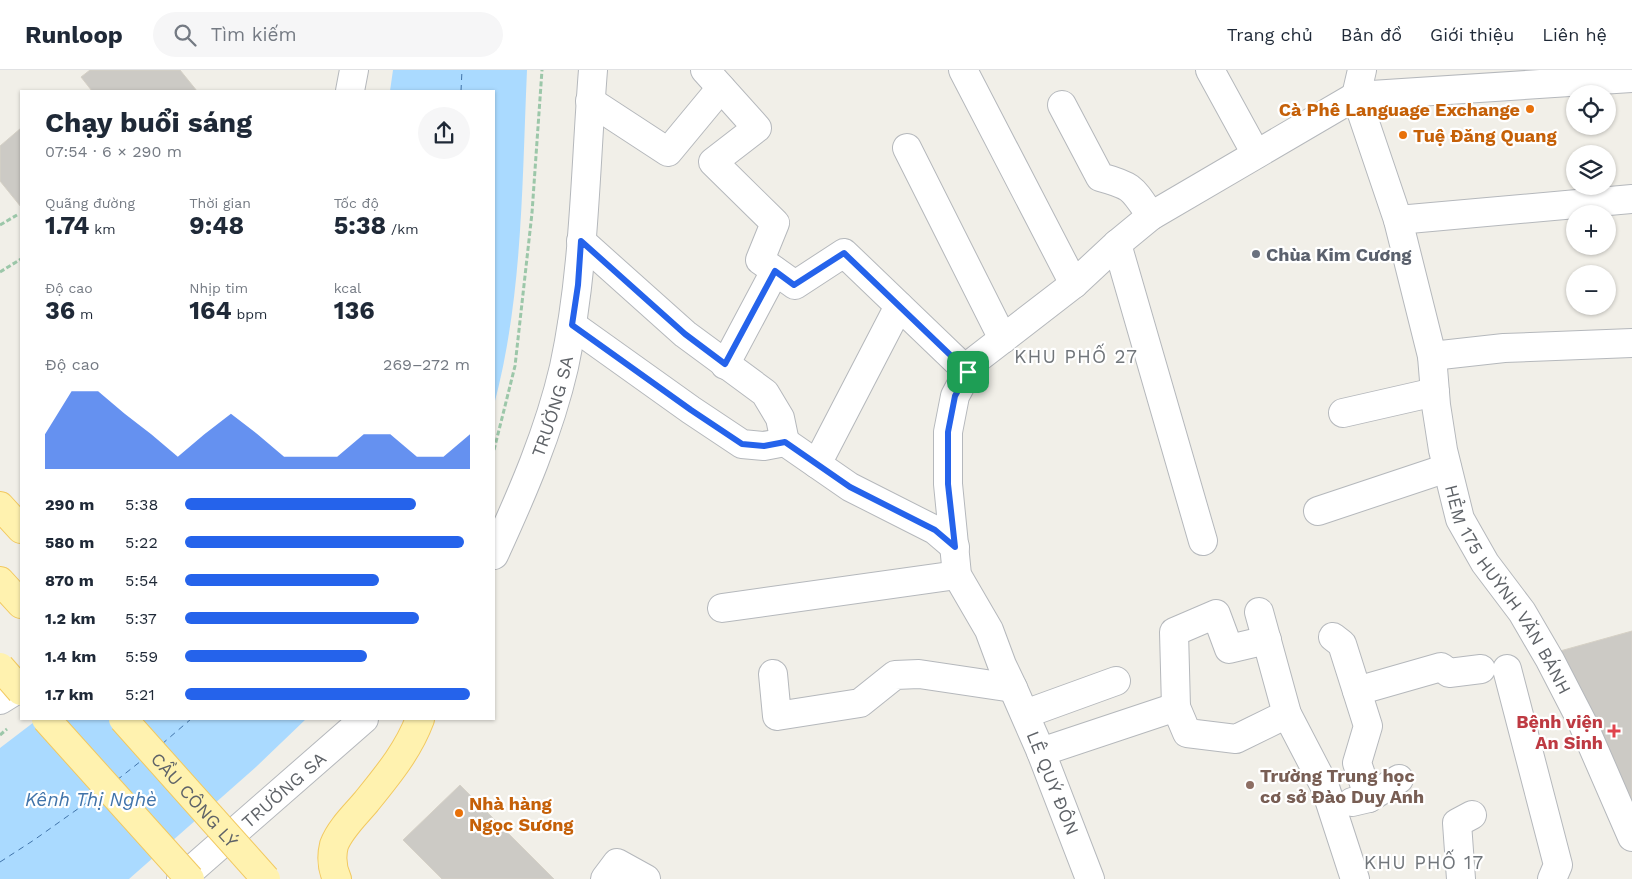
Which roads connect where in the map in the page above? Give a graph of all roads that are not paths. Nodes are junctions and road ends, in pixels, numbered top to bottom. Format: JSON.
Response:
{"nodes":[{"id":1,"x":354,"y":70,"type":"edge"},
{"id":2,"x":592,"y":70,"type":"edge"},
{"id":3,"x":1210,"y":70,"type":"edge"},
{"id":4,"x":966,"y":71,"type":"edge"},
{"id":5,"x":1632,"y":78,"type":"edge"},
{"id":6,"x":713,"y":79,"type":"edge"},
{"id":7,"x":1359,"y":83,"type":"edge"},
{"id":8,"x":350,"y":90,"type":"edge"},
{"id":9,"x":590,"y":101,"type":"junction"},
{"id":10,"x":1062,"y":105,"type":"dead end"},
{"id":11,"x":907,"y":148,"type":"dead end"},
{"id":12,"x":1256,"y":154,"type":"junction"},
{"id":13,"x":1632,"y":198,"type":"edge"},
{"id":14,"x":1151,"y":216,"type":"junction"},
{"id":15,"x":1398,"y":220,"type":"junction"},
{"id":16,"x":581,"y":241,"type":"junction"},
{"id":17,"x":1116,"y":244,"type":"junction"},
{"id":18,"x":775,"y":271,"type":"junction"},
{"id":19,"x":1074,"y":284,"type":"junction"},
{"id":20,"x":899,"y":306,"type":"junction"},
{"id":21,"x":572,"y":325,"type":"junction"},
{"id":22,"x":1002,"y":339,"type":"junction"},
{"id":23,"x":1632,"y":343,"type":"edge"},
{"id":24,"x":1432,"y":356,"type":"junction"},
{"id":25,"x":725,"y":364,"type":"junction"},
{"id":26,"x":968,"y":372,"type":"junction"},
{"id":27,"x":1435,"y":392,"type":"junction"},
{"id":28,"x":1343,"y":413,"type":"dead end"},
{"id":29,"x":785,"y":442,"type":"junction"},
{"id":30,"x":817,"y":464,"type":"junction"},
{"id":31,"x":1447,"y":468,"type":"junction"},
{"id":32,"x":0,"y":506,"type":"edge"},
{"id":33,"x":1318,"y":511,"type":"dead end"},
{"id":34,"x":20,"y":528,"type":"edge"},
{"id":35,"x":1203,"y":541,"type":"dead end"},
{"id":36,"x":955,"y":547,"type":"junction"},
{"id":37,"x":495,"y":552,"type":"edge"},
{"id":38,"x":957,"y":574,"type":"junction"},
{"id":39,"x":0,"y":580,"type":"edge"},
{"id":40,"x":20,"y":603,"type":"edge"},
{"id":41,"x":722,"y":608,"type":"dead end"},
{"id":42,"x":1260,"y":612,"type":"dead end"},
{"id":43,"x":1333,"y":637,"type":"dead end"},
{"id":44,"x":1267,"y":640,"type":"junction"},
{"id":45,"x":0,"y":667,"type":"edge"},
{"id":46,"x":773,"y":674,"type":"dead end"},
{"id":47,"x":1116,"y":681,"type":"dead end"},
{"id":48,"x":20,"y":688,"type":"edge"},
{"id":49,"x":1014,"y":688,"type":"junction"},
{"id":50,"x":20,"y":690,"type":"edge"},
{"id":51,"x":1357,"y":691,"type":"junction"},
{"id":52,"x":0,"y":700,"type":"edge"},
{"id":53,"x":1176,"y":707,"type":"junction"},
{"id":54,"x":1025,"y":714,"type":"junction"},
{"id":55,"x":1287,"y":714,"type":"junction"},
{"id":56,"x":47,"y":720,"type":"edge"},
{"id":57,"x":124,"y":720,"type":"edge"},
{"id":58,"x":363,"y":720,"type":"edge"},
{"id":59,"x":420,"y":720,"type":"edge"},
{"id":60,"x":1041,"y":752,"type":"junction"},
{"id":61,"x":1399,"y":779,"type":"dead end"},
{"id":62,"x":1369,"y":798,"type":"junction"},
{"id":63,"x":1332,"y":806,"type":"junction"},
{"id":64,"x":1472,"y":815,"type":"dead end"},
{"id":65,"x":1632,"y":837,"type":"edge"},
{"id":66,"x":181,"y":879,"type":"edge"},
{"id":67,"x":190,"y":879,"type":"edge"},
{"id":68,"x":266,"y":879,"type":"edge"},
{"id":69,"x":337,"y":879,"type":"edge"},
{"id":70,"x":605,"y":879,"type":"edge"},
{"id":71,"x":646,"y":879,"type":"edge"},
{"id":72,"x":1090,"y":879,"type":"edge"},
{"id":73,"x":1355,"y":879,"type":"edge"},
{"id":74,"x":1461,"y":879,"type":"edge"},
{"id":75,"x":1552,"y":879,"type":"edge"}],
"edges":[{"from":1,"to":8,"type":"street"},
{"from":2,"to":9,"type":"street","name":"TRƯỜNG SA"},
{"from":3,"to":12,"type":"street"},
{"from":4,"to":19,"type":"street"},
{"from":5,"to":7,"type":"street"},
{"from":6,"to":9,"type":"street"},
{"from":6,"to":18,"type":"street"},
{"from":7,"to":12,"type":"street"},
{"from":7,"to":15,"type":"street","name":"HẺM 175 HUỲNH VĂN BÁNH"},
{"from":9,"to":16,"type":"street","name":"TRƯỜNG SA"},
{"from":10,"to":14,"type":"street"},
{"from":11,"to":22,"type":"street"},
{"from":12,"to":14,"type":"street"},
{"from":13,"to":15,"type":"street"},
{"from":14,"to":17,"type":"street"},
{"from":15,"to":24,"type":"street","name":"HẺM 175 HUỲNH VĂN BÁNH"},
{"from":16,"to":21,"type":"street","name":"TRƯỜNG SA"},
{"from":16,"to":25,"type":"street"},
{"from":17,"to":19,"type":"street"},
{"from":17,"to":35,"type":"street"},
{"from":18,"to":20,"type":"street"},
{"from":18,"to":25,"type":"street"},
{"from":19,"to":22,"type":"street"},
{"from":20,"to":26,"type":"street"},
{"from":20,"to":30,"type":"street"},
{"from":21,"to":29,"type":"street"},
{"from":21,"to":37,"type":"street","name":"TRƯỜNG SA"},
{"from":22,"to":26,"type":"street"},
{"from":23,"to":24,"type":"street"},
{"from":24,"to":27,"type":"street","name":"HẺM 175 HUỲNH VĂN BÁNH"},
{"from":25,"to":29,"type":"street"},
{"from":26,"to":36,"type":"street"},
{"from":27,"to":28,"type":"street"},
{"from":27,"to":31,"type":"street","name":"HẺM 175 HUỲNH VĂN BÁNH"},
{"from":29,"to":30,"type":"street"},
{"from":30,"to":36,"type":"street"},
{"from":31,"to":33,"type":"street"},
{"from":31,"to":65,"type":"street","name":"HẺM 175 HUỲNH VĂN BÁNH"},
{"from":32,"to":34,"type":"main road"},
{"from":36,"to":38,"type":"street"},
{"from":38,"to":41,"type":"street"},
{"from":38,"to":49,"type":"street","name":"LÊ QUÝ ÐÔN"},
{"from":39,"to":40,"type":"main road"},
{"from":42,"to":44,"type":"street"},
{"from":43,"to":51,"type":"street"},
{"from":44,"to":53,"type":"street"},
{"from":44,"to":55,"type":"street"},
{"from":45,"to":50,"type":"main road","bridge":true},
{"from":46,"to":49,"type":"street"},
{"from":47,"to":54,"type":"street"},
{"from":48,"to":52,"type":"street"},
{"from":49,"to":54,"type":"street","name":"LÊ QUÝ ÐÔN"},
{"from":51,"to":62,"type":"street"},
{"from":51,"to":75,"type":"street"},
{"from":53,"to":55,"type":"street"},
{"from":53,"to":60,"type":"street"},
{"from":54,"to":60,"type":"street","name":"LÊ QUÝ ÐÔN"},
{"from":55,"to":63,"type":"street"},
{"from":56,"to":67,"type":"main road","bridge":true},
{"from":57,"to":68,"type":"main road","name":"CẦU CÔNG LÝ","bridge":true},
{"from":58,"to":66,"type":"street","name":"TRƯỜNG SA"},
{"from":59,"to":69,"type":"main road"},
{"from":60,"to":72,"type":"street","name":"LÊ QUÝ ÐÔN"},
{"from":61,"to":62,"type":"street"},
{"from":62,"to":63,"type":"street"},
{"from":63,"to":73,"type":"street"},
{"from":64,"to":74,"type":"street"},
{"from":70,"to":71,"type":"street"}]}
